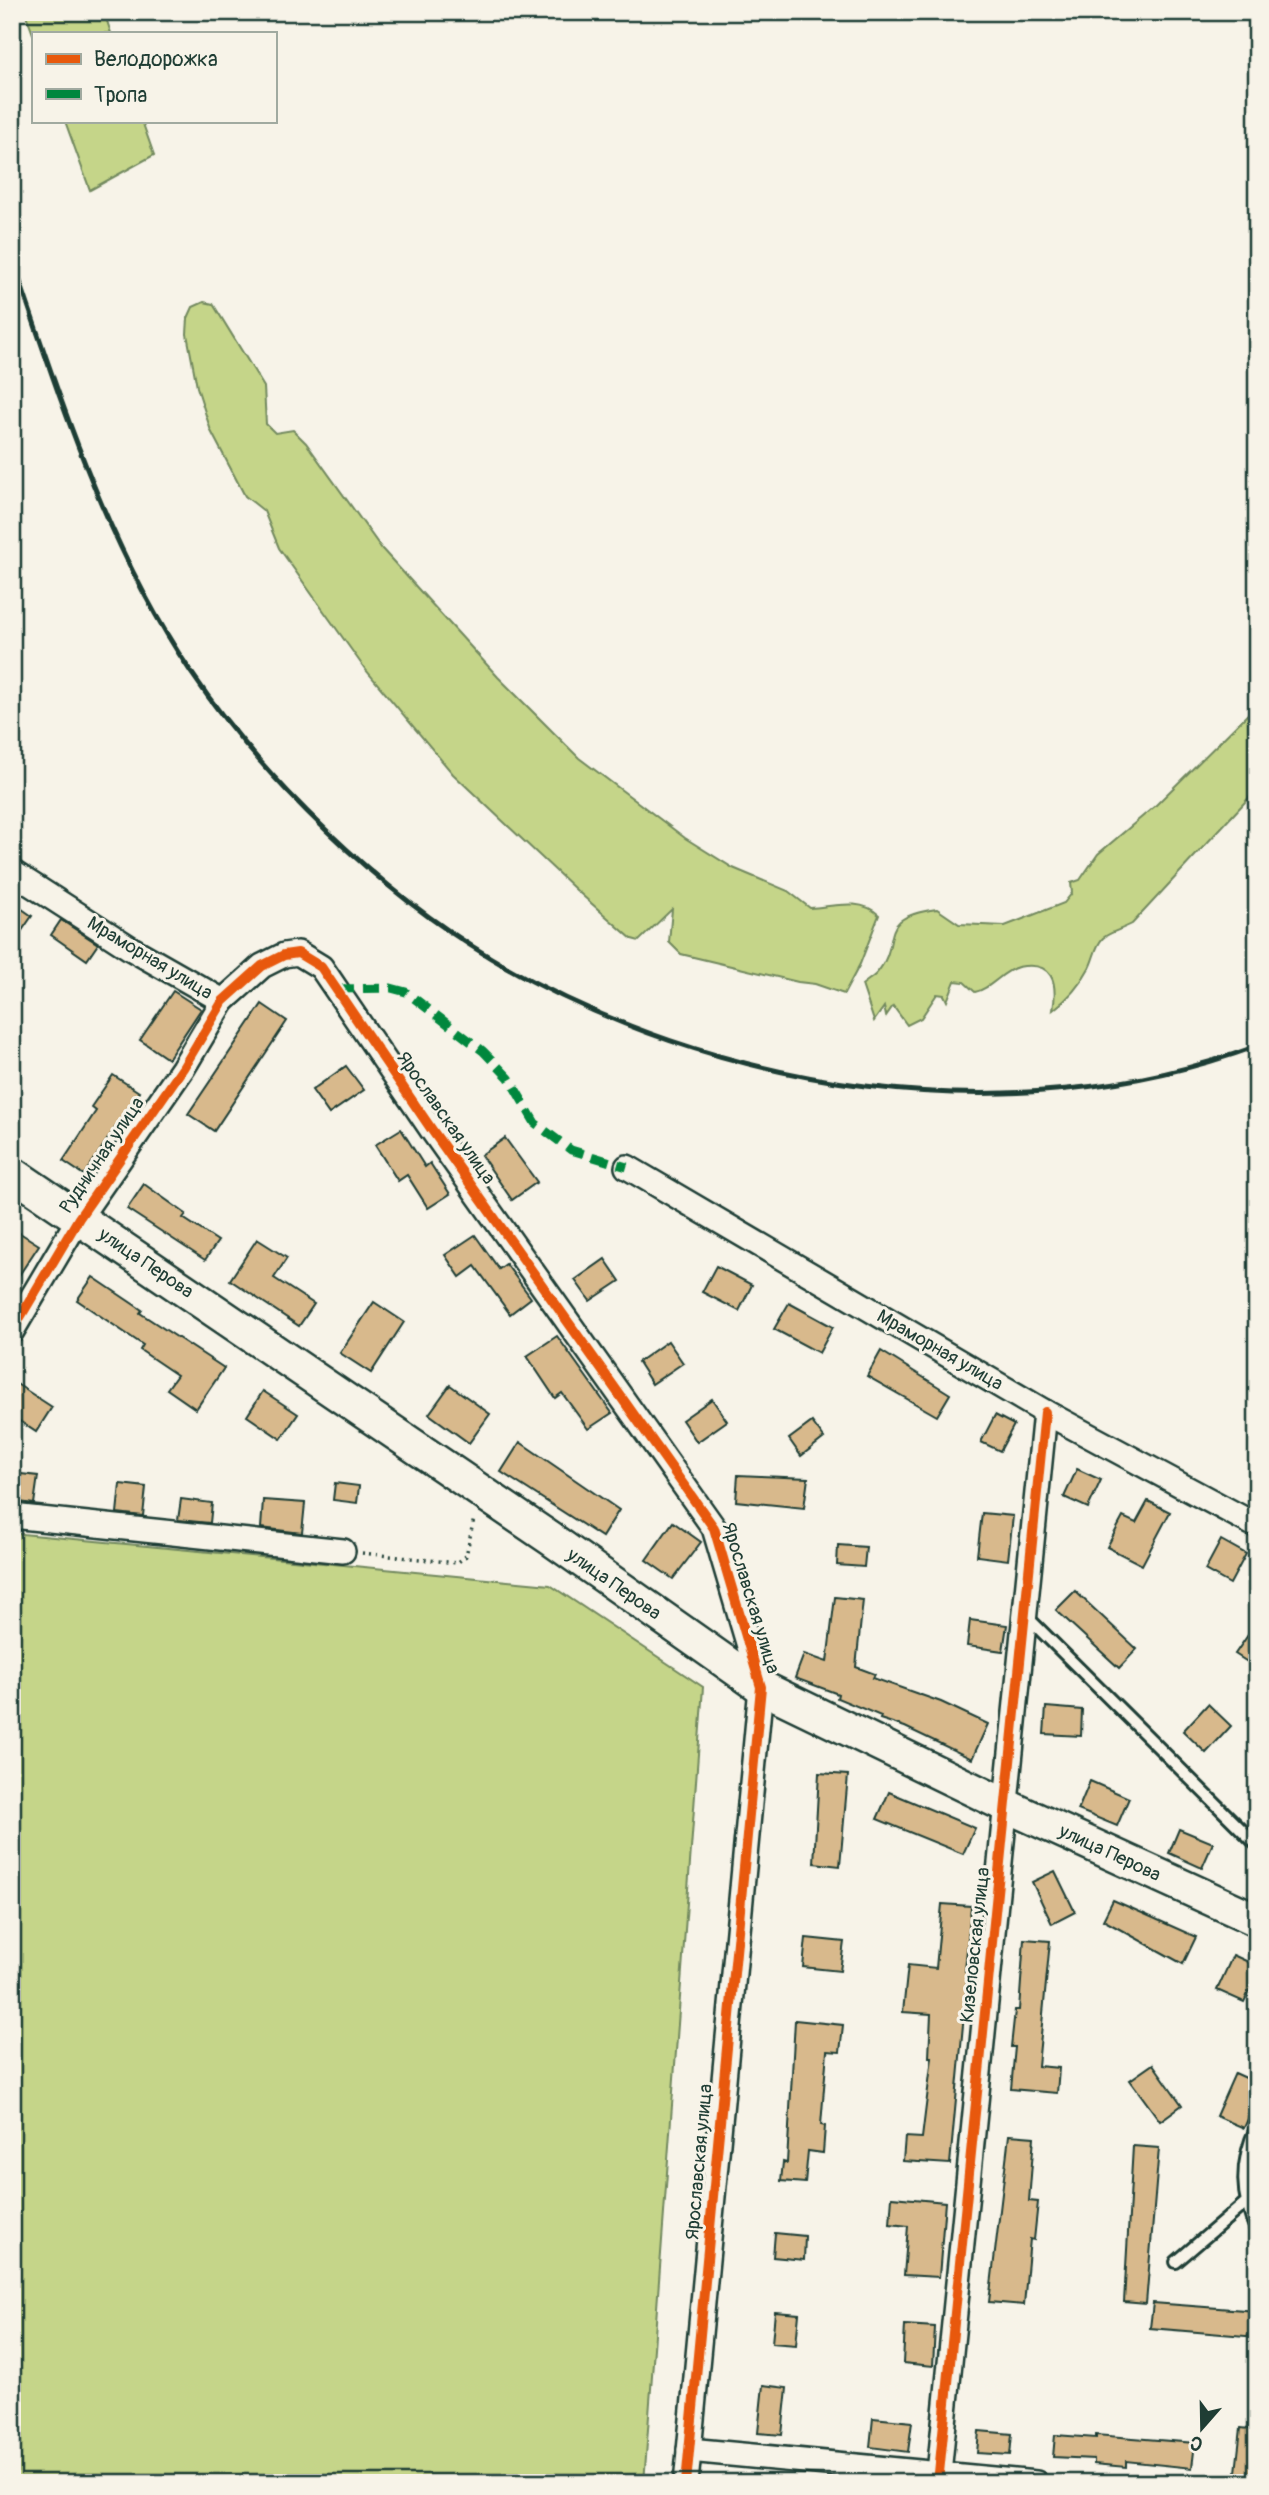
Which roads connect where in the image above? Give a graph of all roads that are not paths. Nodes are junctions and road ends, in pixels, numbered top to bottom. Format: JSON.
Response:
{"nodes":[{"id":1,"x":12,"y":872,"type":"edge"},
{"id":2,"x":321,"y":967,"type":"joint"},
{"id":3,"x":223,"y":1001,"type":"junction"},
{"id":4,"x":627,"y":1167,"type":"dead end"},
{"id":5,"x":12,"y":1173,"type":"edge"},
{"id":6,"x":79,"y":1218,"type":"junction"},
{"id":7,"x":12,"y":1331,"type":"edge"},
{"id":8,"x":1045,"y":1412,"type":"junction"},
{"id":9,"x":12,"y":1516,"type":"edge"},
{"id":10,"x":1257,"y":1526,"type":"edge"},
{"id":11,"x":343,"y":1551,"type":"road end"},
{"id":12,"x":1024,"y":1614,"type":"junction"},
{"id":13,"x":761,"y":1687,"type":"junction"},
{"id":14,"x":1007,"y":1806,"type":"junction"},
{"id":15,"x":1257,"y":1845,"type":"edge"},
{"id":16,"x":1257,"y":1920,"type":"edge"},
{"id":17,"x":1257,"y":2126,"type":"edge"},
{"id":18,"x":1244,"y":2204,"type":"junction"},
{"id":19,"x":1257,"y":2232,"type":"edge"},
{"id":20,"x":1176,"y":2262,"type":"dead end"},
{"id":21,"x":689,"y":2450,"type":"junction"},
{"id":22,"x":938,"y":2478,"type":"edge"},
{"id":23,"x":686,"y":2483,"type":"edge"},
{"id":24,"x":1037,"y":2483,"type":"edge"}],
"edges":[{"from":1,"to":3,"type":"street","name":"Мраморная улица"},
{"from":2,"to":3,"type":"street","name":"Мраморная улица"},
{"from":2,"to":13,"type":"street","name":"Ярославская улица"},
{"from":3,"to":6,"type":"street","name":"Рудничная улица"},
{"from":4,"to":8,"type":"street","name":"Мраморная улица"},
{"from":5,"to":6,"type":"main road","name":"улица Перова"},
{"from":6,"to":7,"type":"street","name":"Рудничная улица"},
{"from":6,"to":13,"type":"main road","name":"улица Перова"},
{"from":8,"to":10,"type":"street","name":"Мраморная улица"},
{"from":8,"to":12,"type":"street","name":"Кизеловская улица"},
{"from":9,"to":11,"type":"street"},
{"from":12,"to":14,"type":"street","name":"Кизеловская улица"},
{"from":12,"to":15,"type":"lane"},
{"from":13,"to":14,"type":"main road","name":"улица Перова"},
{"from":13,"to":21,"type":"street","name":"Ярославская улица"},
{"from":14,"to":16,"type":"main road","name":"улица Перова"},
{"from":14,"to":22,"type":"street","name":"Кизеловская улица"},
{"from":17,"to":18,"type":"lane"},
{"from":18,"to":19,"type":"lane"},
{"from":18,"to":20,"type":"lane"},
{"from":21,"to":22,"type":"street"},
{"from":21,"to":23,"type":"street","name":"Ярославская улица"},
{"from":22,"to":24,"type":"street"}]}
